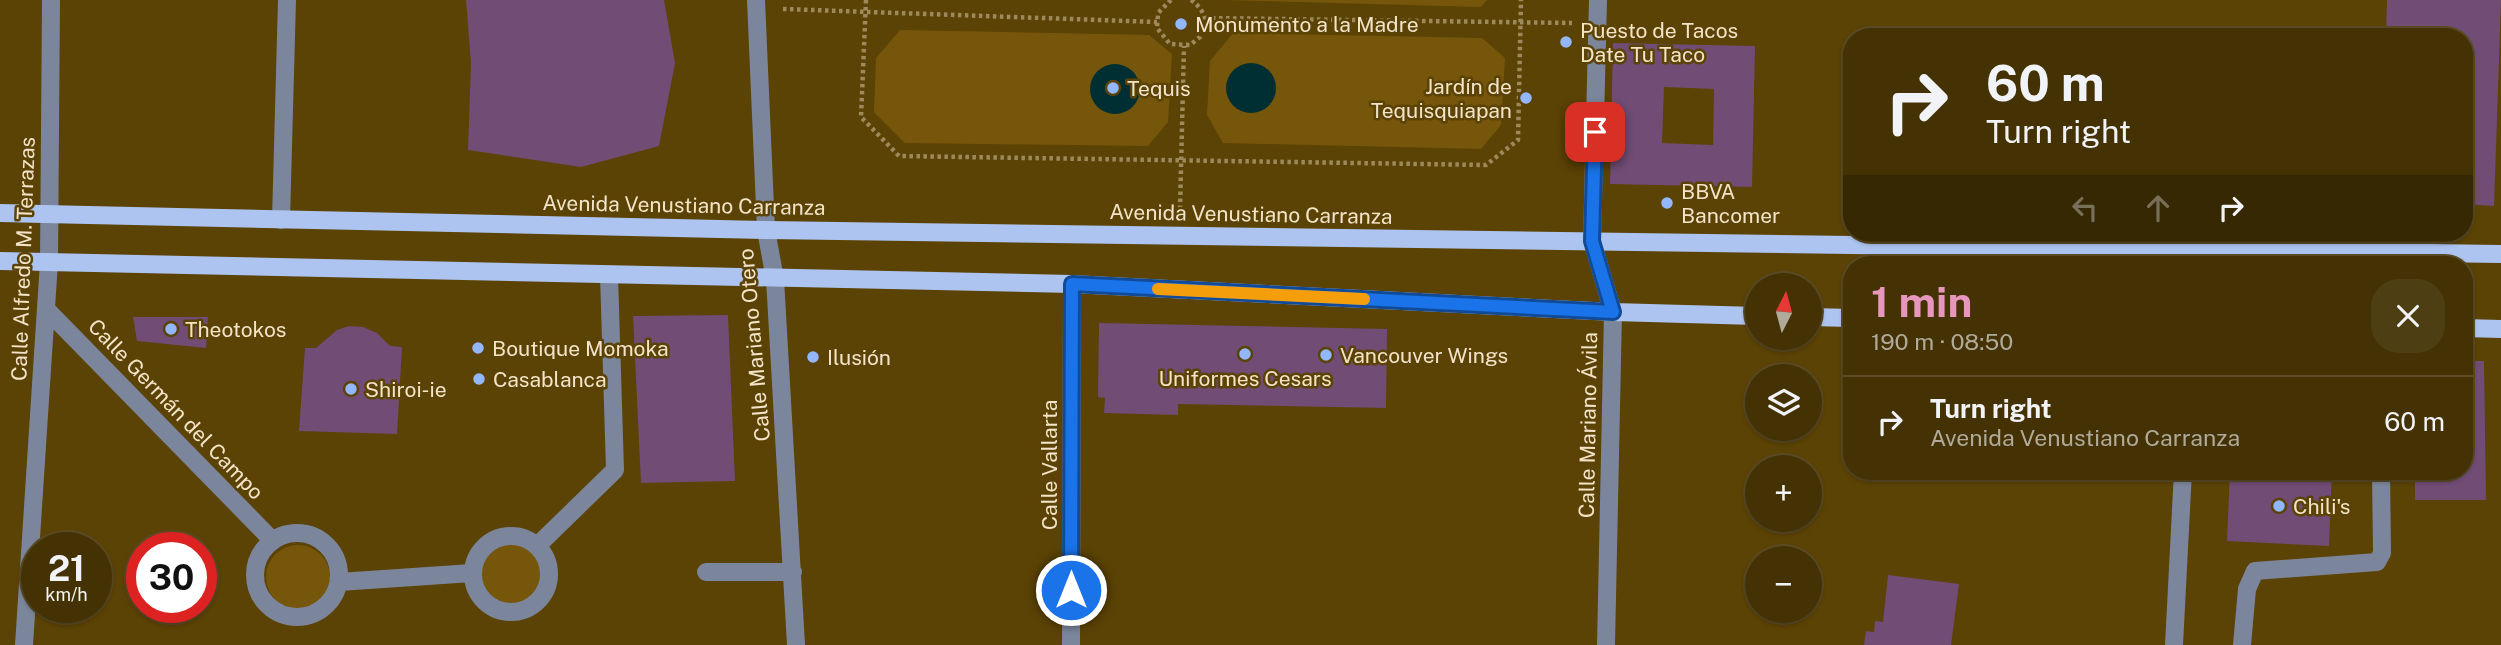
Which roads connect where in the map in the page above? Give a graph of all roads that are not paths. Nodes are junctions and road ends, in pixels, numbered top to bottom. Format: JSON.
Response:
{"nodes":[{"id":1,"x":51,"y":0,"type":"edge"},
{"id":2,"x":287,"y":0,"type":"edge"},
{"id":3,"x":1598,"y":0,"type":"edge"},
{"id":4,"x":756,"y":4,"type":"edge"},
{"id":5,"x":0,"y":213,"type":"edge"},
{"id":6,"x":51,"y":215,"type":"junction"},
{"id":7,"x":281,"y":220,"type":"junction"},
{"id":8,"x":766,"y":230,"type":"junction"},
{"id":9,"x":1592,"y":241,"type":"junction"},
{"id":10,"x":2501,"y":254,"type":"edge"},
{"id":11,"x":0,"y":261,"type":"edge"},
{"id":12,"x":49,"y":262,"type":"junction"},
{"id":13,"x":609,"y":275,"type":"junction"},
{"id":14,"x":775,"y":279,"type":"junction"},
{"id":15,"x":1072,"y":284,"type":"junction"},
{"id":16,"x":47,"y":310,"type":"junction"},
{"id":17,"x":1613,"y":312,"type":"junction"},
{"id":18,"x":1745,"y":316,"type":"edge"},
{"id":19,"x":1822,"y":317,"type":"edge"},
{"id":20,"x":1843,"y":318,"type":"edge"},
{"id":21,"x":2473,"y":328,"type":"edge"},
{"id":22,"x":2501,"y":330,"type":"edge"},
{"id":23,"x":2183,"y":480,"type":"edge"},
{"id":24,"x":2381,"y":480,"type":"edge"},
{"id":25,"x":273,"y":541,"type":"junction"},
{"id":26,"x":537,"y":546,"type":"junction"},
{"id":27,"x":706,"y":572,"type":"dead end"},
{"id":28,"x":793,"y":572,"type":"junction"},
{"id":29,"x":472,"y":573,"type":"junction"},
{"id":30,"x":339,"y":582,"type":"junction"},
{"id":31,"x":24,"y":645,"type":"edge"},
{"id":32,"x":796,"y":645,"type":"edge"},
{"id":33,"x":1071,"y":645,"type":"edge"},
{"id":34,"x":1606,"y":645,"type":"edge"},
{"id":35,"x":2174,"y":645,"type":"edge"},
{"id":36,"x":2242,"y":645,"type":"edge"}],
"edges":[{"from":1,"to":6,"type":"street","name":"Calle Alfredo M. Terrazas"},
{"from":2,"to":7,"type":"street"},
{"from":3,"to":9,"type":"street","name":"Calle Mariano Ávila"},
{"from":4,"to":8,"type":"street","name":"Calle Mariano Otero"},
{"from":5,"to":6,"type":"main road","name":"Avenida Venustiano Carranza"},
{"from":6,"to":7,"type":"main road","name":"Avenida Venustiano Carranza"},
{"from":6,"to":12,"type":"street","name":"Calle Alfredo M. Terrazas"},
{"from":7,"to":8,"type":"main road","name":"Avenida Venustiano Carranza"},
{"from":8,"to":9,"type":"main road","name":"Avenida Venustiano Carranza"},
{"from":8,"to":14,"type":"street","name":"Calle Mariano Otero"},
{"from":9,"to":10,"type":"main road","name":"Avenida Venustiano Carranza"},
{"from":9,"to":17,"type":"street","name":"Calle Mariano Ávila"},
{"from":11,"to":12,"type":"main road"},
{"from":12,"to":13,"type":"main road"},
{"from":12,"to":16,"type":"street","name":"Calle Alfredo M. Terrazas"},
{"from":13,"to":14,"type":"main road"},
{"from":13,"to":26,"type":"street"},
{"from":14,"to":15,"type":"main road"},
{"from":14,"to":28,"type":"street","name":"Calle Mariano Otero"},
{"from":15,"to":17,"type":"main road"},
{"from":15,"to":33,"type":"street","name":"Calle Vallarta"},
{"from":16,"to":25,"type":"street","name":"Calle Germán del Campo"},
{"from":16,"to":31,"type":"street","name":"Calle Alfredo M. Terrazas"},
{"from":17,"to":18,"type":"main road"},
{"from":17,"to":34,"type":"street","name":"Calle Mariano Ávila"},
{"from":19,"to":20,"type":"main road"},
{"from":21,"to":22,"type":"main road"},
{"from":23,"to":35,"type":"street"},
{"from":24,"to":36,"type":"street"},
{"from":25,"to":30,"type":"street"},
{"from":25,"to":30,"type":"street"},
{"from":26,"to":29,"type":"street"},
{"from":26,"to":29,"type":"street"},
{"from":27,"to":28,"type":"street"},
{"from":28,"to":32,"type":"street","name":"Calle Mariano Otero"},
{"from":29,"to":30,"type":"street"}]}
